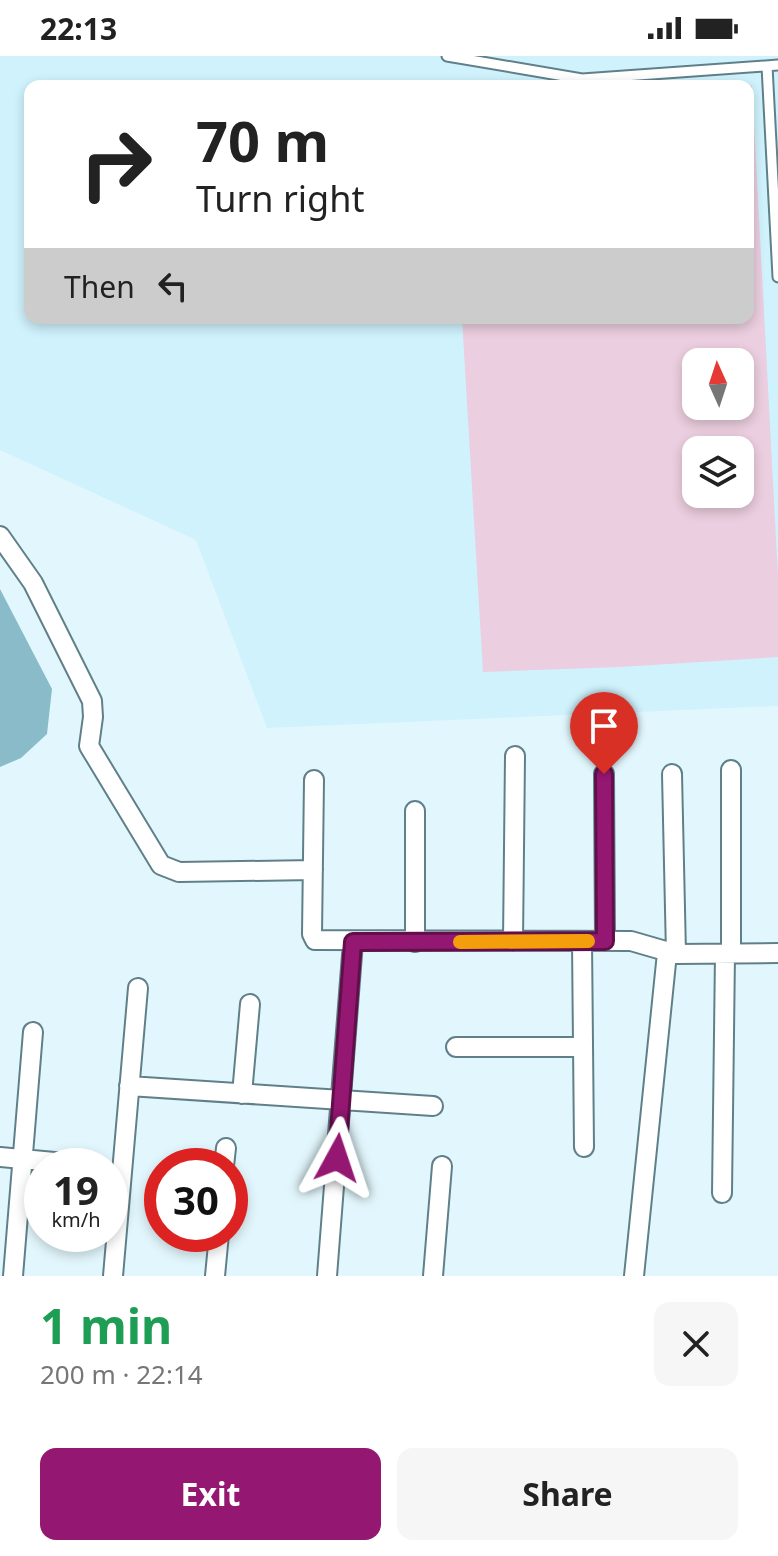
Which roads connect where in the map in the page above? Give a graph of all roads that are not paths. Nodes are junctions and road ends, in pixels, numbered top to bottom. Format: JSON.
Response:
{"nodes":[{"id":1,"x":447,"y":56,"type":"edge"},
{"id":2,"x":707,"y":56,"type":"edge"},
{"id":3,"x":772,"y":65,"type":"edge"},
{"id":4,"x":709,"y":70,"type":"junction"},
{"id":5,"x":778,"y":277,"type":"edge"},
{"id":6,"x":0,"y":536,"type":"edge"},
{"id":7,"x":515,"y":756,"type":"dead end"},
{"id":8,"x":731,"y":770,"type":"dead end"},
{"id":9,"x":604,"y":774,"type":"dead end"},
{"id":10,"x":672,"y":774,"type":"dead end"},
{"id":11,"x":314,"y":780,"type":"dead end"},
{"id":12,"x":415,"y":811,"type":"dead end"},
{"id":13,"x":313,"y":870,"type":"junction"},
{"id":14,"x":513,"y":941,"type":"junction"},
{"id":15,"x":582,"y":941,"type":"junction"},
{"id":16,"x":605,"y":941,"type":"junction"},
{"id":17,"x":353,"y":942,"type":"junction"},
{"id":18,"x":415,"y":942,"type":"junction"},
{"id":19,"x":672,"y":953,"type":"junction"},
{"id":20,"x":778,"y":953,"type":"edge"},
{"id":21,"x":728,"y":954,"type":"junction"},
{"id":22,"x":138,"y":988,"type":"dead end"},
{"id":23,"x":250,"y":1004,"type":"dead end"},
{"id":24,"x":33,"y":1032,"type":"dead end"},
{"id":25,"x":456,"y":1047,"type":"dead end"},
{"id":26,"x":583,"y":1047,"type":"junction"},
{"id":27,"x":129,"y":1086,"type":"junction"},
{"id":28,"x":242,"y":1094,"type":"junction"},
{"id":29,"x":341,"y":1100,"type":"junction"},
{"id":30,"x":433,"y":1106,"type":"dead end"},
{"id":31,"x":584,"y":1147,"type":"dead end"},
{"id":32,"x":119,"y":1148,"type":"edge"},
{"id":33,"x":0,"y":1157,"type":"edge"},
{"id":34,"x":23,"y":1158,"type":"junction"},
{"id":35,"x":442,"y":1166,"type":"dead end"},
{"id":36,"x":722,"y":1193,"type":"dead end"},
{"id":37,"x":114,"y":1252,"type":"edge"},
{"id":38,"x":217,"y":1252,"type":"edge"},
{"id":39,"x":13,"y":1276,"type":"edge"},
{"id":40,"x":113,"y":1276,"type":"edge"},
{"id":41,"x":215,"y":1276,"type":"edge"},
{"id":42,"x":327,"y":1276,"type":"edge"},
{"id":43,"x":433,"y":1276,"type":"edge"},
{"id":44,"x":634,"y":1276,"type":"edge"}],
"edges":[{"from":1,"to":4,"type":"lane"},
{"from":2,"to":4,"type":"lane"},
{"from":3,"to":4,"type":"lane"},
{"from":3,"to":5,"type":"lane"},
{"from":6,"to":13,"type":"street"},
{"from":7,"to":14,"type":"street"},
{"from":8,"to":21,"type":"street"},
{"from":9,"to":16,"type":"street"},
{"from":10,"to":19,"type":"street"},
{"from":11,"to":13,"type":"street"},
{"from":12,"to":18,"type":"street"},
{"from":13,"to":17,"type":"street"},
{"from":14,"to":15,"type":"street"},
{"from":14,"to":18,"type":"street"},
{"from":15,"to":16,"type":"street"},
{"from":15,"to":26,"type":"street"},
{"from":16,"to":19,"type":"street"},
{"from":17,"to":18,"type":"street"},
{"from":17,"to":29,"type":"street"},
{"from":19,"to":21,"type":"street"},
{"from":19,"to":44,"type":"street"},
{"from":20,"to":21,"type":"street"},
{"from":21,"to":36,"type":"street"},
{"from":22,"to":27,"type":"street"},
{"from":23,"to":28,"type":"street"},
{"from":24,"to":34,"type":"street"},
{"from":25,"to":26,"type":"street"},
{"from":26,"to":31,"type":"street"},
{"from":27,"to":28,"type":"street"},
{"from":27,"to":32,"type":"street"},
{"from":28,"to":29,"type":"street"},
{"from":29,"to":30,"type":"street"},
{"from":29,"to":42,"type":"street"},
{"from":33,"to":34,"type":"street"},
{"from":34,"to":39,"type":"street"},
{"from":35,"to":43,"type":"street"},
{"from":37,"to":40,"type":"street"},
{"from":38,"to":41,"type":"street"}]}
